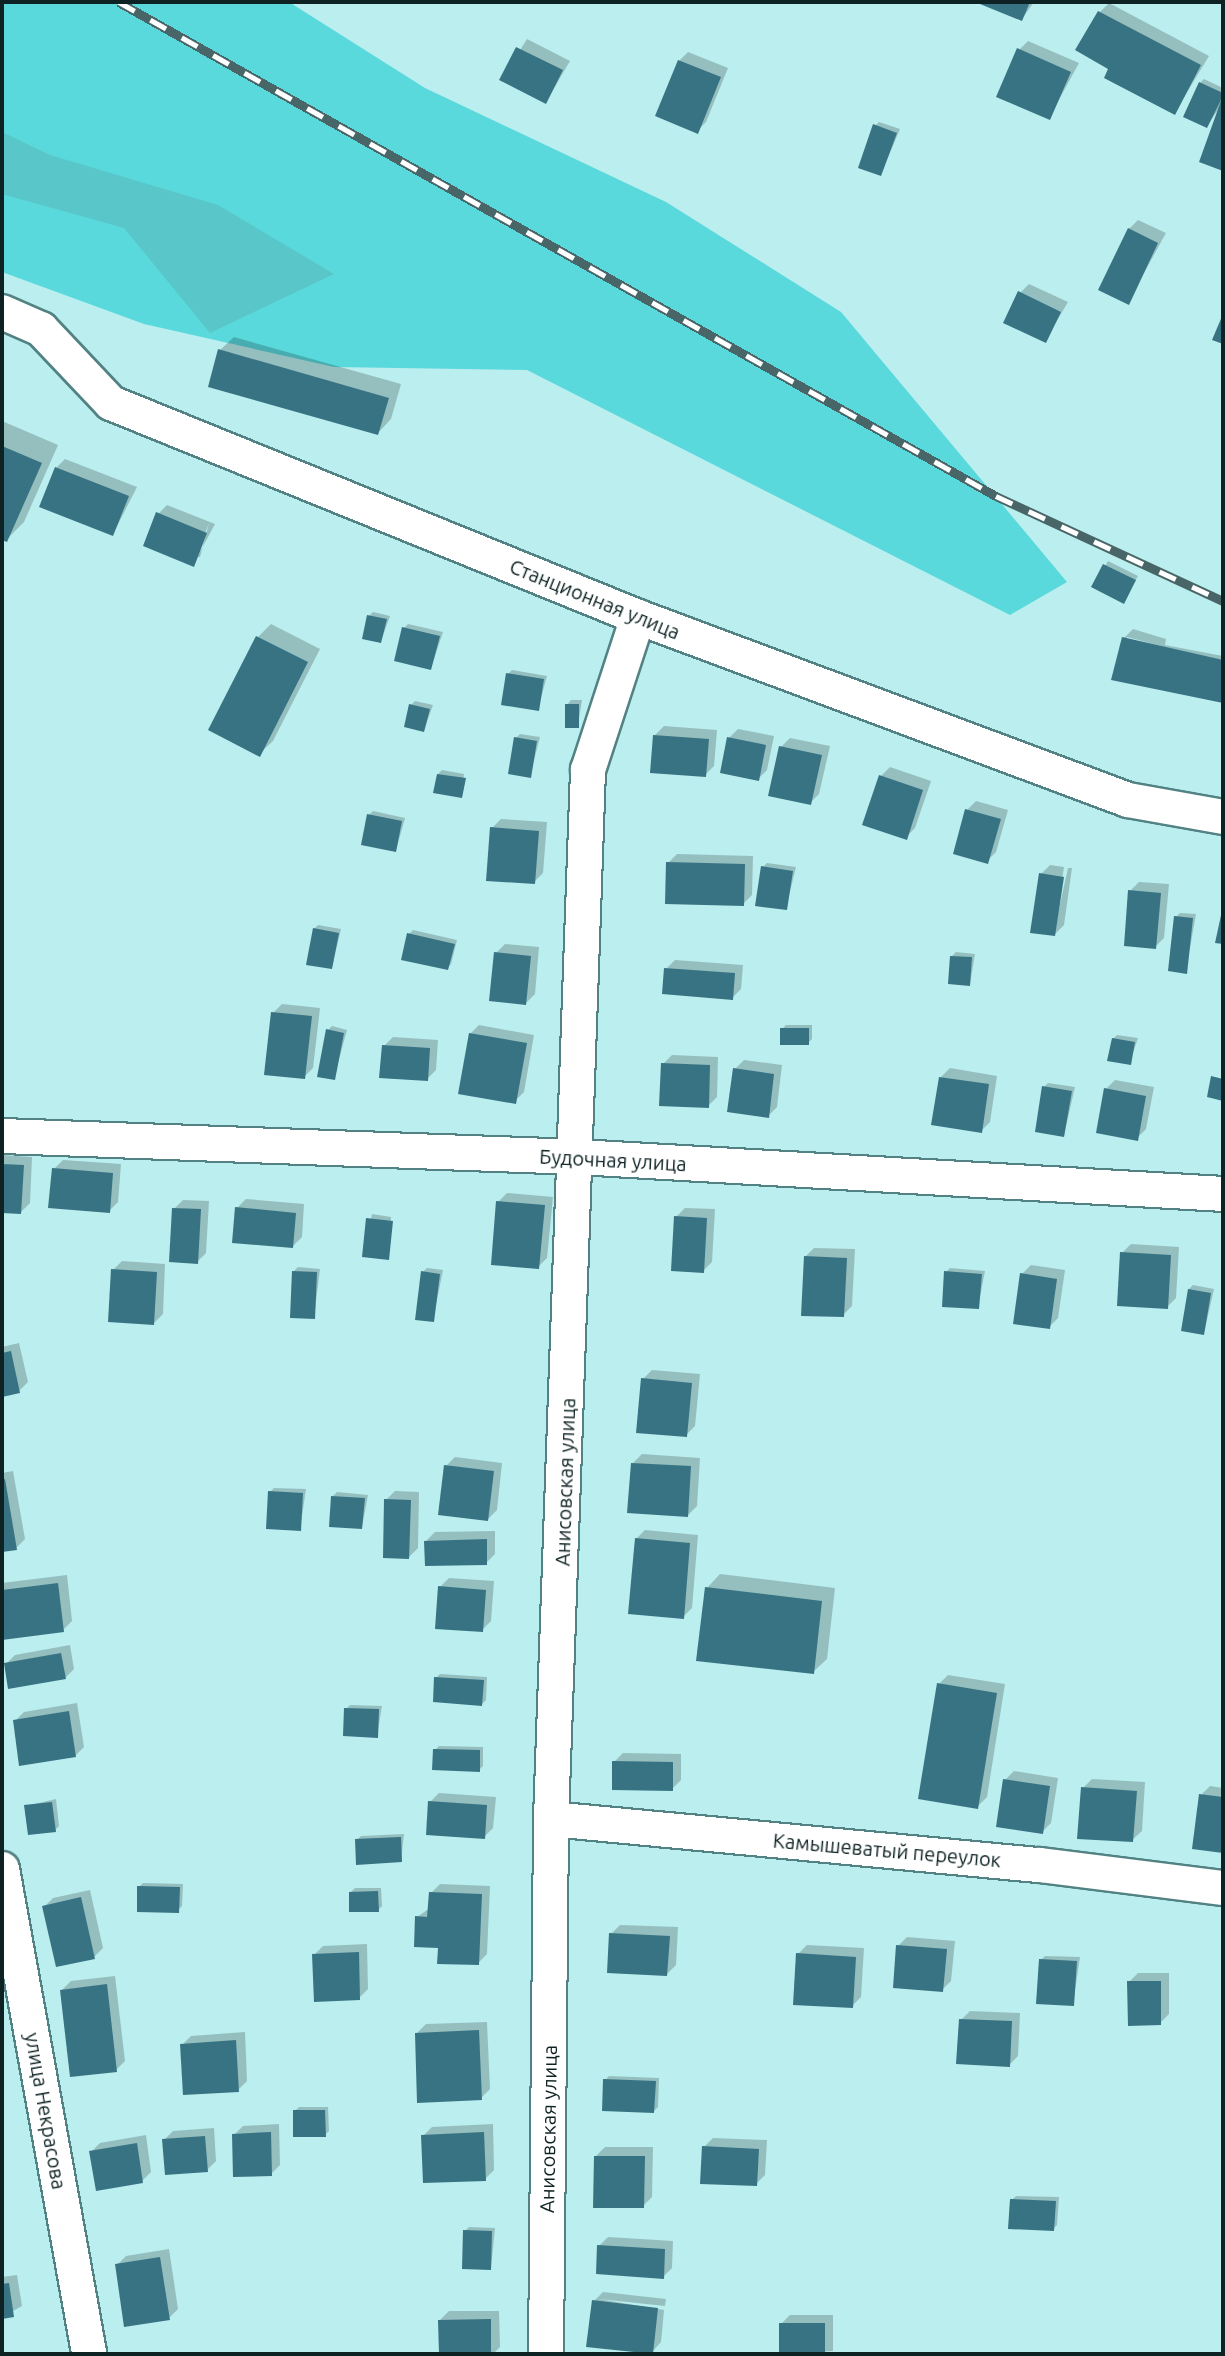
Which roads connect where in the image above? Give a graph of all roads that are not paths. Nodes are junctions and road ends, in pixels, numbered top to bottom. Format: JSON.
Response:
{"nodes":[{"id":1,"x":2,"y":312,"type":"edge"},
{"id":2,"x":638,"y":617,"type":"junction"},
{"id":3,"x":1223,"y":817,"type":"edge"},
{"id":4,"x":2,"y":1136,"type":"edge"},
{"id":5,"x":578,"y":1157,"type":"junction"},
{"id":6,"x":1223,"y":1194,"type":"edge"},
{"id":7,"x":551,"y":1819,"type":"junction"},
{"id":8,"x":2,"y":1869,"type":"edge"},
{"id":9,"x":1223,"y":1888,"type":"edge"},
{"id":10,"x":89,"y":2354,"type":"edge"},
{"id":11,"x":546,"y":2354,"type":"edge"}],
"edges":[{"from":1,"to":2,"type":"street","name":"Станционная улица"},
{"from":2,"to":3,"type":"street","name":"Станционная улица"},
{"from":2,"to":5,"type":"street","name":"Анисовская улица"},
{"from":4,"to":5,"type":"street","name":"Будочная улица"},
{"from":5,"to":6,"type":"street","name":"Будочная улица"},
{"from":5,"to":7,"type":"street","name":"Анисовская улица"},
{"from":7,"to":9,"type":"street","name":"Камышеватый переулок"},
{"from":7,"to":11,"type":"street","name":"Анисовская улица"},
{"from":8,"to":10,"type":"street","name":"улица Некрасова"}]}
